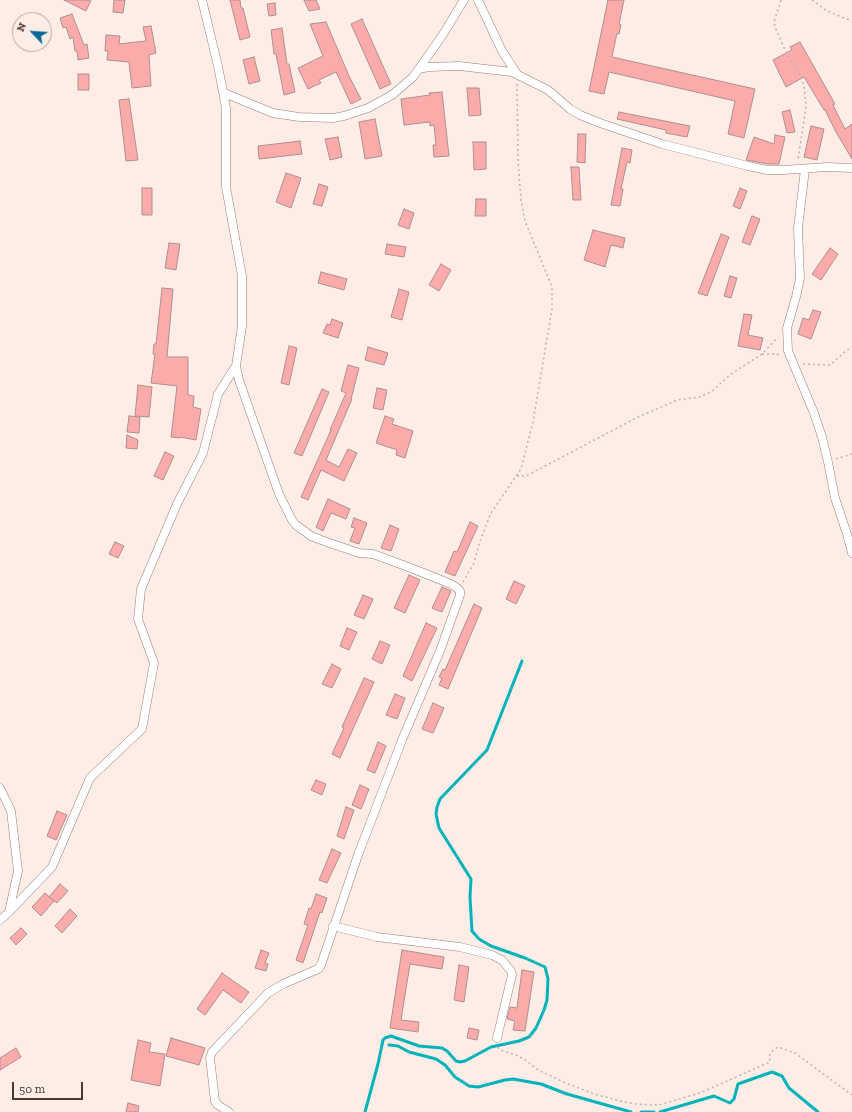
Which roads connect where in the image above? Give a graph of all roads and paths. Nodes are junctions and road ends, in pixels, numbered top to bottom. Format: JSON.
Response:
{"nodes":[{"id":1,"x":202,"y":0,"type":"edge"},
{"id":2,"x":464,"y":0,"type":"edge"},
{"id":3,"x":478,"y":0,"type":"edge"},
{"id":4,"x":781,"y":0,"type":"edge"},
{"id":5,"x":812,"y":0,"type":"edge"},
{"id":6,"x":852,"y":21,"type":"edge"},
{"id":7,"x":419,"y":69,"type":"junction"},
{"id":8,"x":517,"y":74,"type":"junction"},
{"id":9,"x":224,"y":93,"type":"junction"},
{"id":10,"x":852,"y":168,"type":"edge"},
{"id":11,"x":796,"y":169,"type":"junction"},
{"id":12,"x":805,"y":169,"type":"junction"},
{"id":13,"x":787,"y":328,"type":"junction"},
{"id":14,"x":852,"y":348,"type":"edge"},
{"id":15,"x":762,"y":354,"type":"junction"},
{"id":16,"x":793,"y":362,"type":"junction"},
{"id":17,"x":236,"y":366,"type":"junction"},
{"id":18,"x":852,"y":454,"type":"edge"},
{"id":19,"x":828,"y":462,"type":"junction"},
{"id":20,"x":517,"y":476,"type":"junction"},
{"id":21,"x":852,"y":553,"type":"edge"},
{"id":22,"x":457,"y":588,"type":"junction"},
{"id":23,"x":0,"y":788,"type":"edge"},
{"id":24,"x":8,"y":912,"type":"junction"},
{"id":25,"x":0,"y":920,"type":"edge"},
{"id":26,"x":333,"y":926,"type":"junction"},
{"id":27,"x":497,"y":1038,"type":"dead end"},
{"id":28,"x":498,"y":1048,"type":"dead end"},
{"id":29,"x":852,"y":1095,"type":"edge"},
{"id":30,"x":229,"y":1112,"type":"edge"}],
"edges":[{"from":1,"to":9,"type":"street"},
{"from":2,"to":7,"type":"street"},
{"from":3,"to":8,"type":"street"},
{"from":4,"to":11,"type":"path"},
{"from":5,"to":6,"type":"path"},
{"from":7,"to":8,"type":"street"},
{"from":7,"to":9,"type":"street"},
{"from":8,"to":11,"type":"street"},
{"from":8,"to":20,"type":"path"},
{"from":9,"to":17,"type":"street"},
{"from":10,"to":12,"type":"street"},
{"from":11,"to":12,"type":"street"},
{"from":12,"to":13,"type":"street"},
{"from":13,"to":15,"type":"path"},
{"from":13,"to":16,"type":"street"},
{"from":14,"to":16,"type":"path"},
{"from":15,"to":16,"type":"path"},
{"from":15,"to":20,"type":"path"},
{"from":16,"to":19,"type":"street"},
{"from":17,"to":22,"type":"street"},
{"from":17,"to":24,"type":"street"},
{"from":18,"to":19,"type":"path"},
{"from":19,"to":21,"type":"street"},
{"from":20,"to":22,"type":"path"},
{"from":22,"to":26,"type":"street"},
{"from":23,"to":24,"type":"street"},
{"from":24,"to":25,"type":"street"},
{"from":26,"to":27,"type":"street"},
{"from":26,"to":30,"type":"street"},
{"from":28,"to":29,"type":"path"}]}
